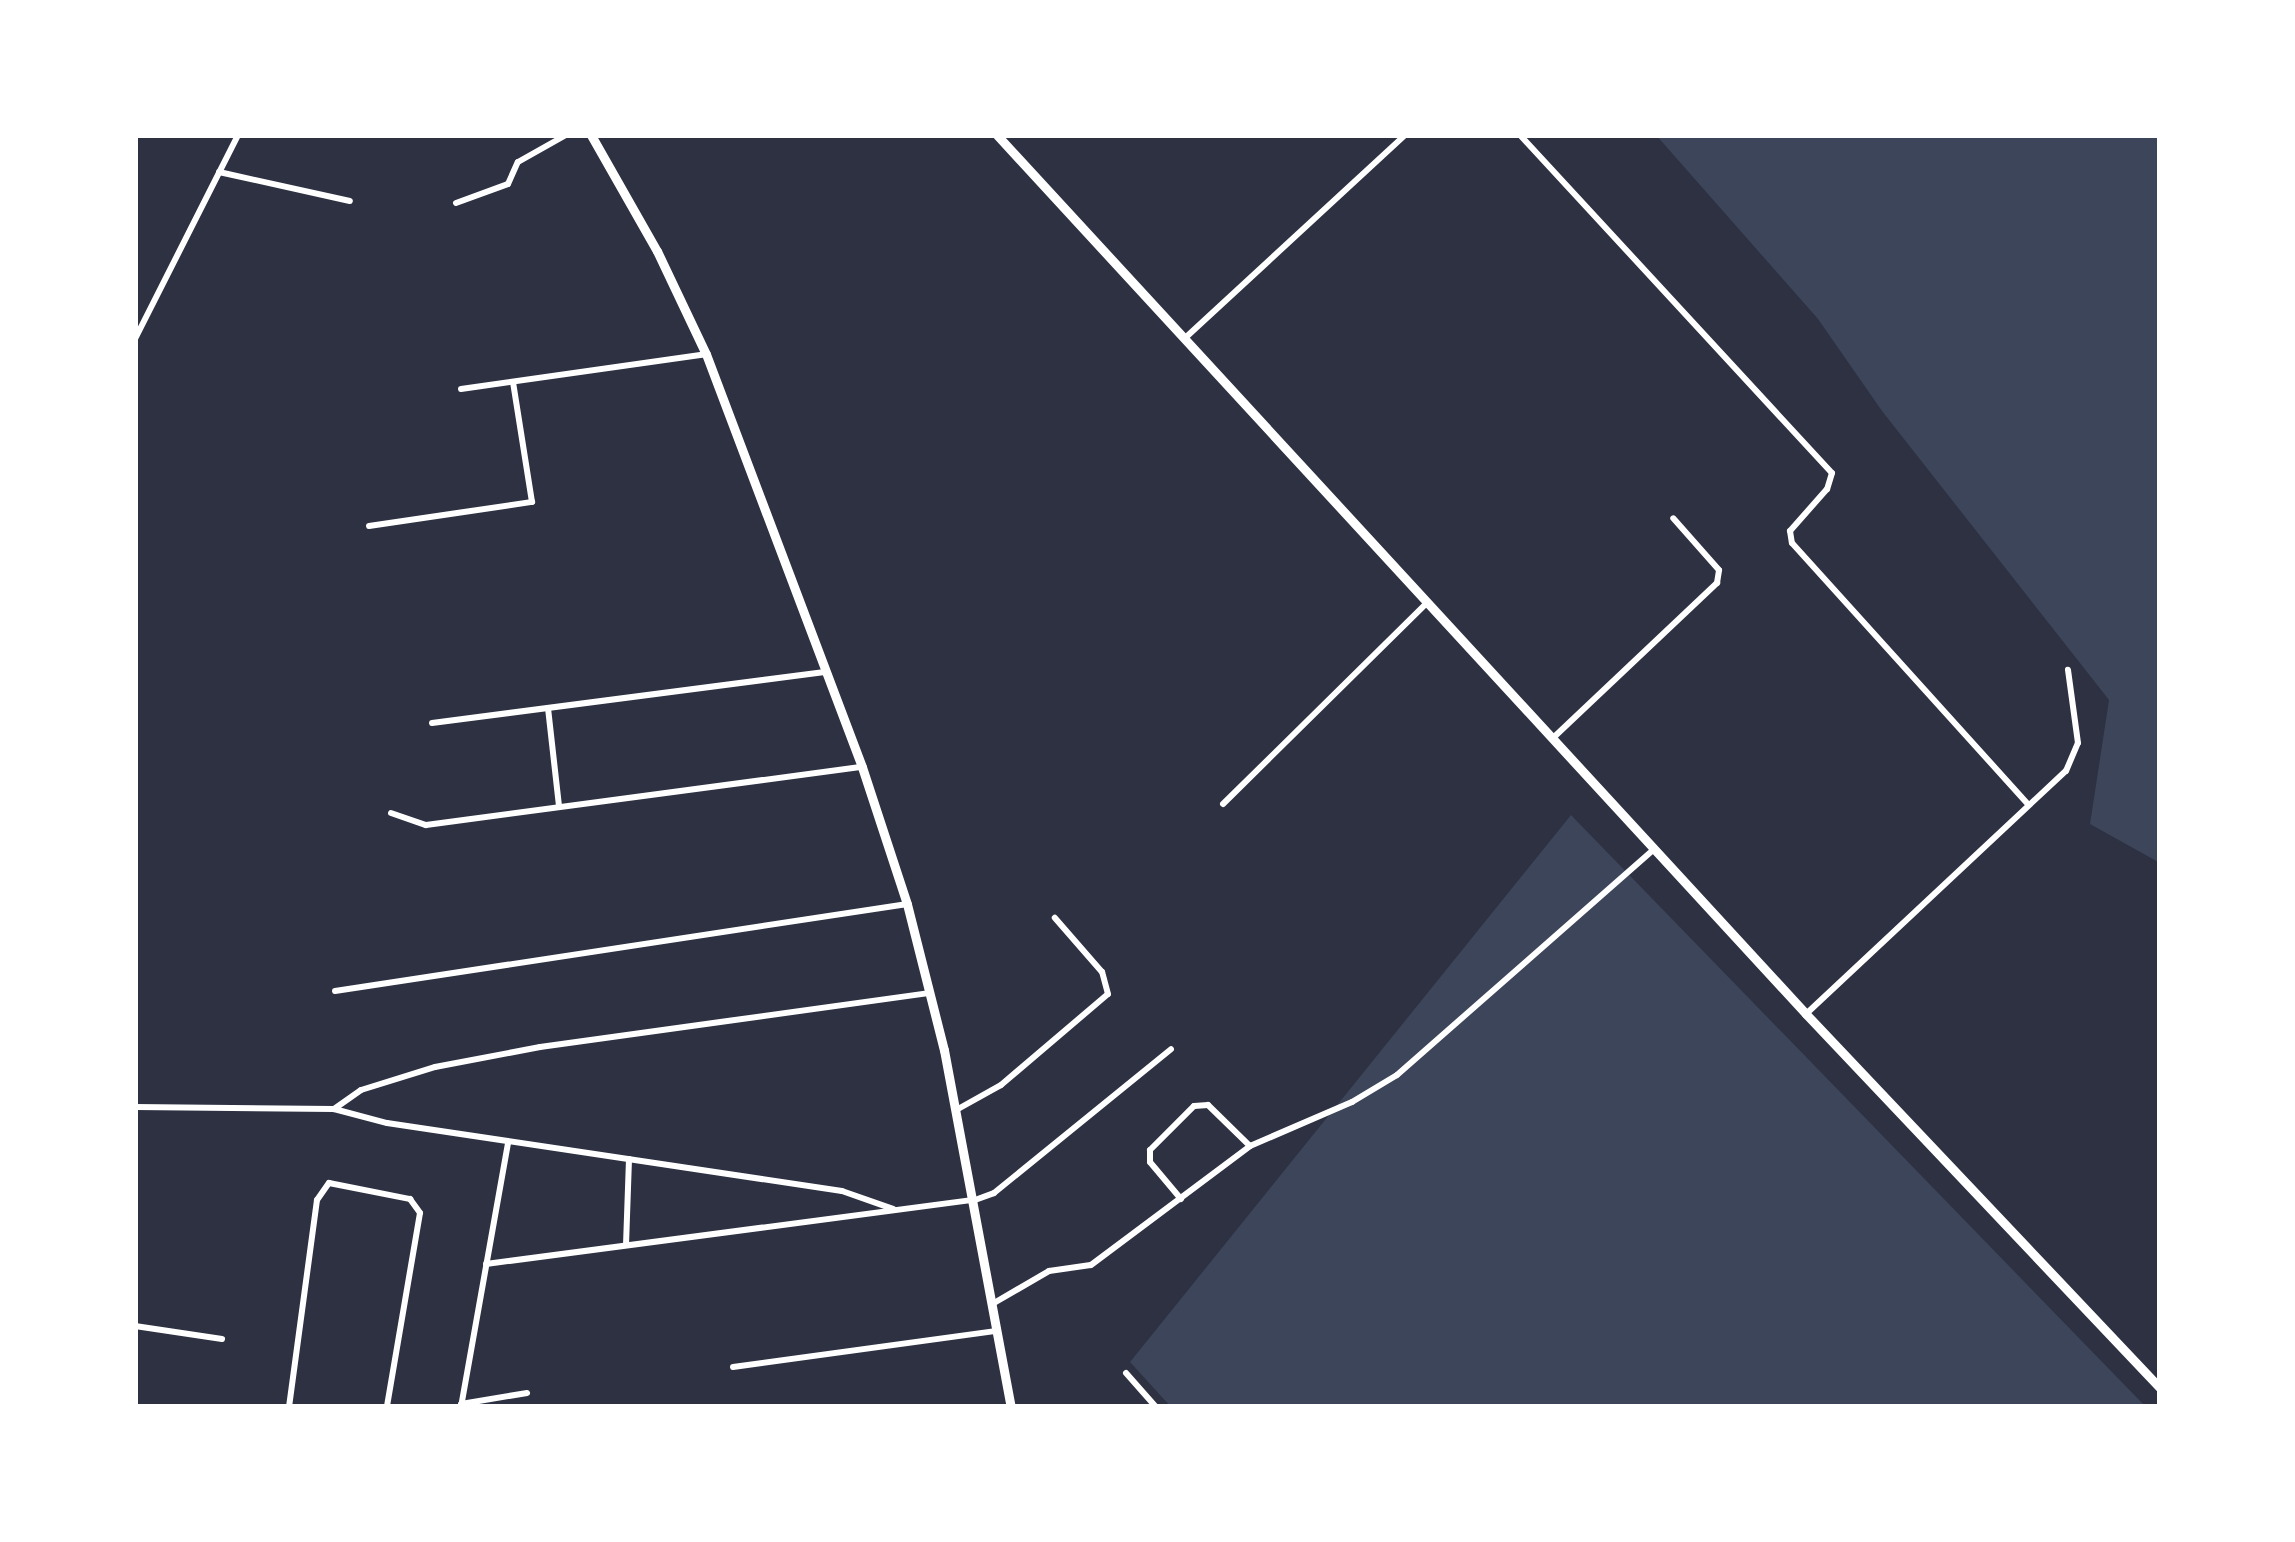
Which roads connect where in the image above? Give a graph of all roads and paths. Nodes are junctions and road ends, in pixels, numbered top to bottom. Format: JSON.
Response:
{"nodes":[{"id":1,"x":238,"y":135,"type":"edge"},
{"id":2,"x":566,"y":135,"type":"edge"},
{"id":3,"x":591,"y":135,"type":"edge"},
{"id":4,"x":997,"y":135,"type":"edge"},
{"id":5,"x":1406,"y":135,"type":"edge"},
{"id":6,"x":1520,"y":135,"type":"edge"},
{"id":7,"x":219,"y":172,"type":"junction"},
{"id":8,"x":350,"y":201,"type":"dead end"},
{"id":9,"x":456,"y":203,"type":"dead end"},
{"id":10,"x":135,"y":339,"type":"edge"},
{"id":11,"x":1184,"y":339,"type":"junction"},
{"id":12,"x":706,"y":354,"type":"junction"},
{"id":13,"x":513,"y":382,"type":"junction"},
{"id":14,"x":461,"y":389,"type":"dead end"},
{"id":15,"x":1672,"y":518,"type":"dead end"},
{"id":16,"x":369,"y":526,"type":"dead end"},
{"id":17,"x":1427,"y":603,"type":"junction"},
{"id":18,"x":2068,"y":670,"type":"dead end"},
{"id":19,"x":829,"y":671,"type":"junction"},
{"id":20,"x":548,"y":708,"type":"junction"},
{"id":21,"x":432,"y":723,"type":"dead end"},
{"id":22,"x":1553,"y":738,"type":"junction"},
{"id":23,"x":862,"y":766,"type":"junction"},
{"id":24,"x":1222,"y":803,"type":"dead end"},
{"id":25,"x":2027,"y":803,"type":"junction"},
{"id":26,"x":560,"y":807,"type":"junction"},
{"id":27,"x":391,"y":813,"type":"dead end"},
{"id":28,"x":1654,"y":849,"type":"junction"},
{"id":29,"x":907,"y":904,"type":"junction"},
{"id":30,"x":1055,"y":918,"type":"dead end"},
{"id":31,"x":335,"y":992,"type":"dead end"},
{"id":32,"x":931,"y":993,"type":"junction"},
{"id":33,"x":1806,"y":1014,"type":"junction"},
{"id":34,"x":1171,"y":1049,"type":"dead end"},
{"id":35,"x":135,"y":1107,"type":"edge"},
{"id":36,"x":334,"y":1109,"type":"junction"},
{"id":37,"x":958,"y":1109,"type":"junction"},
{"id":38,"x":508,"y":1142,"type":"junction"},
{"id":39,"x":1250,"y":1146,"type":"junction"},
{"id":40,"x":628,"y":1160,"type":"junction"},
{"id":41,"x":1181,"y":1199,"type":"junction"},
{"id":42,"x":975,"y":1200,"type":"junction"},
{"id":43,"x":893,"y":1209,"type":"junction"},
{"id":44,"x":626,"y":1245,"type":"junction"},
{"id":45,"x":486,"y":1264,"type":"junction"},
{"id":46,"x":994,"y":1303,"type":"junction"},
{"id":47,"x":135,"y":1326,"type":"edge"},
{"id":48,"x":997,"y":1331,"type":"junction"},
{"id":49,"x":222,"y":1339,"type":"dead end"},
{"id":50,"x":733,"y":1367,"type":"dead end"},
{"id":51,"x":1126,"y":1373,"type":"dead end"},
{"id":52,"x":2160,"y":1388,"type":"edge"},
{"id":53,"x":527,"y":1393,"type":"dead end"},
{"id":54,"x":461,"y":1405,"type":"edge"},
{"id":55,"x":289,"y":1407,"type":"edge"},
{"id":56,"x":387,"y":1407,"type":"edge"},
{"id":57,"x":1011,"y":1407,"type":"edge"},
{"id":58,"x":1156,"y":1407,"type":"edge"}],
"edges":[{"from":1,"to":7,"type":"street"},
{"from":2,"to":9,"type":"street"},
{"from":3,"to":12,"type":"street"},
{"from":4,"to":11,"type":"street"},
{"from":5,"to":11,"type":"street"},
{"from":6,"to":25,"type":"street"},
{"from":7,"to":8,"type":"street"},
{"from":7,"to":10,"type":"street"},
{"from":11,"to":17,"type":"street"},
{"from":12,"to":13,"type":"street"},
{"from":12,"to":19,"type":"street"},
{"from":13,"to":14,"type":"street"},
{"from":13,"to":16,"type":"street"},
{"from":15,"to":22,"type":"street"},
{"from":17,"to":22,"type":"street"},
{"from":17,"to":24,"type":"street"},
{"from":18,"to":25,"type":"street"},
{"from":19,"to":20,"type":"street"},
{"from":19,"to":23,"type":"street"},
{"from":20,"to":21,"type":"street"},
{"from":20,"to":26,"type":"street"},
{"from":22,"to":28,"type":"street"},
{"from":23,"to":26,"type":"street"},
{"from":23,"to":29,"type":"street"},
{"from":25,"to":33,"type":"street"},
{"from":26,"to":27,"type":"street"},
{"from":28,"to":33,"type":"street"},
{"from":28,"to":39,"type":"street"},
{"from":29,"to":31,"type":"street"},
{"from":29,"to":32,"type":"street"},
{"from":30,"to":37,"type":"street"},
{"from":32,"to":36,"type":"street"},
{"from":32,"to":37,"type":"street"},
{"from":33,"to":52,"type":"street"},
{"from":34,"to":42,"type":"street"},
{"from":35,"to":36,"type":"street"},
{"from":36,"to":38,"type":"street"},
{"from":37,"to":42,"type":"street"},
{"from":38,"to":40,"type":"street"},
{"from":38,"to":45,"type":"street"},
{"from":39,"to":41,"type":"street"},
{"from":39,"to":41,"type":"street"},
{"from":40,"to":43,"type":"street"},
{"from":40,"to":44,"type":"street"},
{"from":41,"to":46,"type":"street"},
{"from":42,"to":43,"type":"street"},
{"from":42,"to":46,"type":"street"},
{"from":43,"to":44,"type":"street"},
{"from":44,"to":45,"type":"street"},
{"from":45,"to":54,"type":"street"},
{"from":46,"to":48,"type":"street"},
{"from":47,"to":49,"type":"street"},
{"from":48,"to":50,"type":"street"},
{"from":48,"to":57,"type":"street"},
{"from":51,"to":58,"type":"street"},
{"from":53,"to":54,"type":"street"},
{"from":55,"to":56,"type":"street"}]}
